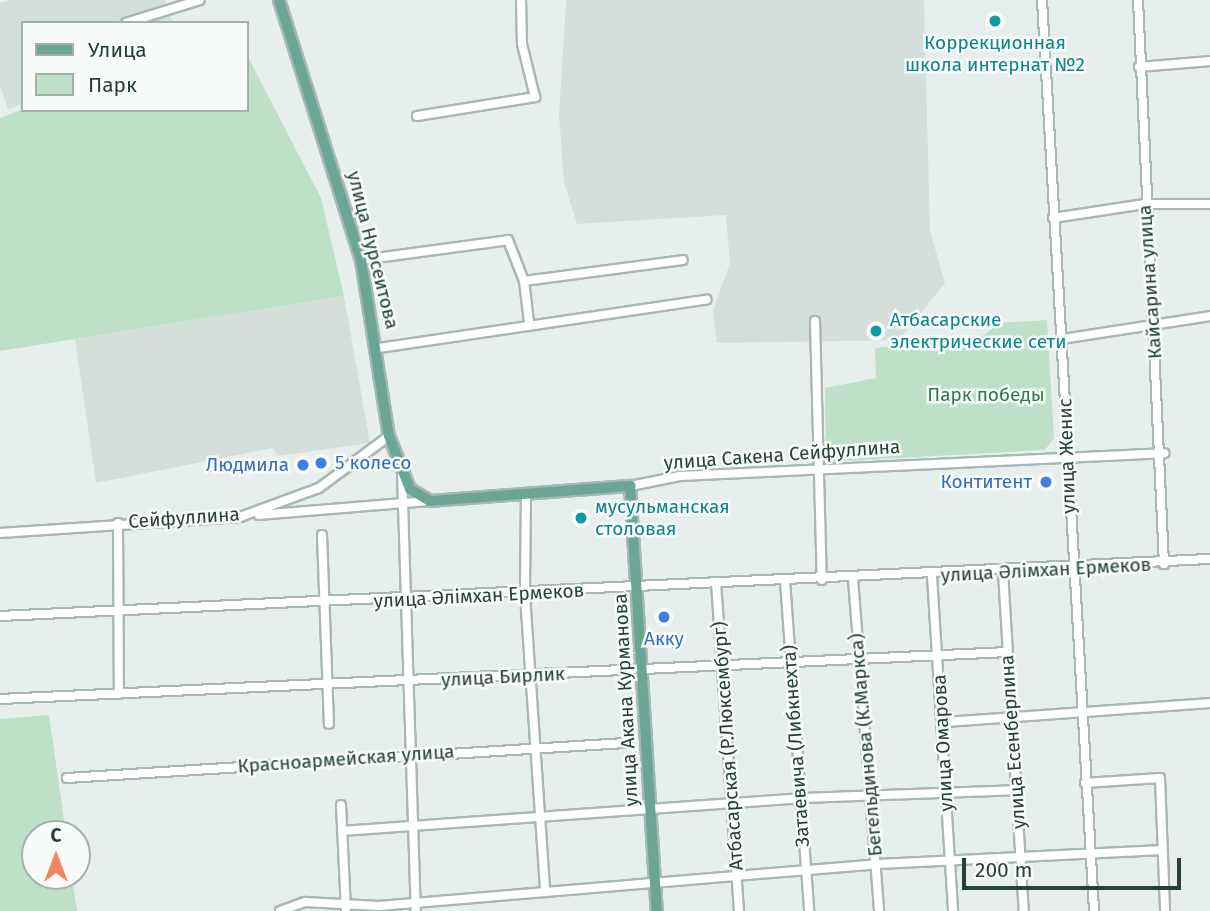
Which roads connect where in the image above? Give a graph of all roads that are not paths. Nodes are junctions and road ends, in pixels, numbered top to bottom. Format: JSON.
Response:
{"nodes":[{"id":1,"x":200,"y":0,"type":"edge"},
{"id":2,"x":279,"y":0,"type":"edge"},
{"id":3,"x":521,"y":0,"type":"edge"},
{"id":4,"x":1042,"y":0,"type":"edge"},
{"id":5,"x":1138,"y":0,"type":"edge"},
{"id":6,"x":132,"y":21,"type":"edge"},
{"id":7,"x":1210,"y":61,"type":"edge"},
{"id":8,"x":1139,"y":67,"type":"junction"},
{"id":9,"x":417,"y":116,"type":"dead end"},
{"id":10,"x":1145,"y":204,"type":"junction"},
{"id":11,"x":1210,"y":204,"type":"edge"},
{"id":12,"x":1053,"y":218,"type":"junction"},
{"id":13,"x":361,"y":260,"type":"junction"},
{"id":14,"x":683,"y":260,"type":"dead end"},
{"id":15,"x":524,"y":281,"type":"junction"},
{"id":16,"x":706,"y":300,"type":"dead end"},
{"id":17,"x":1210,"y":316,"type":"edge"},
{"id":18,"x":815,"y":321,"type":"dead end"},
{"id":19,"x":528,"y":322,"type":"junction"},
{"id":20,"x":1151,"y":324,"type":"junction"},
{"id":21,"x":1062,"y":339,"type":"junction"},
{"id":22,"x":379,"y":348,"type":"junction"},
{"id":23,"x":389,"y":436,"type":"junction"},
{"id":24,"x":1164,"y":453,"type":"junction"},
{"id":25,"x":1068,"y":456,"type":"junction"},
{"id":26,"x":821,"y":468,"type":"junction"},
{"id":27,"x":401,"y":472,"type":"junction"},
{"id":28,"x":630,"y":486,"type":"junction"},
{"id":29,"x":526,"y":493,"type":"junction"},
{"id":30,"x":398,"y":501,"type":"junction"},
{"id":31,"x":430,"y":501,"type":"junction"},
{"id":32,"x":240,"y":517,"type":"junction"},
{"id":33,"x":118,"y":523,"type":"junction"},
{"id":34,"x":0,"y":533,"type":"edge"},
{"id":35,"x":322,"y":535,"type":"dead end"},
{"id":36,"x":1210,"y":559,"type":"edge"},
{"id":37,"x":1164,"y":564,"type":"junction"},
{"id":38,"x":1071,"y":569,"type":"junction"},
{"id":39,"x":1003,"y":572,"type":"junction"},
{"id":40,"x":932,"y":576,"type":"junction"},
{"id":41,"x":853,"y":579,"type":"junction"},
{"id":42,"x":822,"y":580,"type":"junction"},
{"id":43,"x":785,"y":581,"type":"junction"},
{"id":44,"x":716,"y":582,"type":"junction"},
{"id":45,"x":637,"y":587,"type":"junction"},
{"id":46,"x":526,"y":595,"type":"junction"},
{"id":47,"x":402,"y":601,"type":"junction"},
{"id":48,"x":324,"y":602,"type":"junction"},
{"id":49,"x":118,"y":610,"type":"junction"},
{"id":50,"x":0,"y":616,"type":"edge"},
{"id":51,"x":938,"y":651,"type":"junction"},
{"id":52,"x":1006,"y":652,"type":"junction"},
{"id":53,"x":856,"y":657,"type":"junction"},
{"id":54,"x":788,"y":660,"type":"junction"},
{"id":55,"x":722,"y":663,"type":"junction"},
{"id":56,"x":641,"y":671,"type":"junction"},
{"id":57,"x":531,"y":676,"type":"junction"},
{"id":58,"x":405,"y":682,"type":"junction"},
{"id":59,"x":330,"y":683,"type":"junction"},
{"id":60,"x":120,"y":694,"type":"junction"},
{"id":61,"x":0,"y":699,"type":"edge"},
{"id":62,"x":1210,"y":703,"type":"edge"},
{"id":63,"x":1082,"y":711,"type":"junction"},
{"id":64,"x":1011,"y":716,"type":"junction"},
{"id":65,"x":946,"y":722,"type":"junction"},
{"id":66,"x":329,"y":724,"type":"dead end"},
{"id":67,"x":625,"y":743,"type":"dead end"},
{"id":68,"x":536,"y":745,"type":"junction"},
{"id":69,"x":408,"y":756,"type":"junction"},
{"id":70,"x":67,"y":778,"type":"dead end"},
{"id":71,"x":1085,"y":783,"type":"junction"},
{"id":72,"x":1017,"y":790,"type":"junction"},
{"id":73,"x":945,"y":795,"type":"junction"},
{"id":74,"x":870,"y":796,"type":"junction"},
{"id":75,"x":800,"y":798,"type":"junction"},
{"id":76,"x":732,"y":804,"type":"junction"},
{"id":77,"x":341,"y":805,"type":"dead end"},
{"id":78,"x":650,"y":809,"type":"junction"},
{"id":79,"x":540,"y":816,"type":"junction"},
{"id":80,"x":410,"y":828,"type":"junction"},
{"id":81,"x":342,"y":831,"type":"junction"},
{"id":82,"x":1159,"y":850,"type":"junction"},
{"id":83,"x":1091,"y":851,"type":"junction"},
{"id":84,"x":1021,"y":860,"type":"junction"},
{"id":85,"x":950,"y":863,"type":"junction"},
{"id":86,"x":877,"y":864,"type":"junction"},
{"id":87,"x":805,"y":871,"type":"junction"},
{"id":88,"x":736,"y":875,"type":"junction"},
{"id":89,"x":655,"y":883,"type":"junction"},
{"id":90,"x":545,"y":892,"type":"junction"},
{"id":91,"x":346,"y":907,"type":"edge"},
{"id":92,"x":416,"y":907,"type":"edge"},
{"id":93,"x":280,"y":911,"type":"edge"},
{"id":94,"x":657,"y":911,"type":"edge"},
{"id":95,"x":739,"y":911,"type":"edge"},
{"id":96,"x":809,"y":911,"type":"edge"},
{"id":97,"x":879,"y":911,"type":"edge"},
{"id":98,"x":953,"y":911,"type":"edge"},
{"id":99,"x":1024,"y":911,"type":"edge"},
{"id":100,"x":1094,"y":911,"type":"edge"},
{"id":101,"x":1165,"y":911,"type":"edge"}],
"edges":[{"from":1,"to":6,"type":"street"},
{"from":2,"to":13,"type":"main road","name":"улица Нурсеитова"},
{"from":3,"to":9,"type":"street"},
{"from":4,"to":12,"type":"street","name":"улица Женис"},
{"from":5,"to":8,"type":"street","name":"Кайсарина улица"},
{"from":7,"to":8,"type":"street"},
{"from":8,"to":10,"type":"street","name":"Кайсарина улица"},
{"from":10,"to":11,"type":"street"},
{"from":10,"to":12,"type":"street"},
{"from":10,"to":20,"type":"street","name":"Кайсарина улица"},
{"from":12,"to":21,"type":"street","name":"улица Женис"},
{"from":13,"to":15,"type":"street"},
{"from":13,"to":22,"type":"main road","name":"улица Нурсеитова"},
{"from":14,"to":15,"type":"street"},
{"from":15,"to":19,"type":"street"},
{"from":16,"to":19,"type":"street"},
{"from":17,"to":20,"type":"street"},
{"from":18,"to":26,"type":"street"},
{"from":19,"to":22,"type":"street"},
{"from":20,"to":21,"type":"street"},
{"from":20,"to":24,"type":"street","name":"Кайсарина улица"},
{"from":21,"to":25,"type":"street","name":"улица Женис"},
{"from":22,"to":23,"type":"main road","name":"улица Нурсеитова"},
{"from":23,"to":27,"type":"main road","name":"улица Нурсеитова"},
{"from":23,"to":32,"type":"street","name":"Сейфуллина"},
{"from":24,"to":25,"type":"street","name":"улица Сакена Сейфуллина"},
{"from":24,"to":37,"type":"street","name":"Кайсарина улица"},
{"from":25,"to":26,"type":"street","name":"улица Сакена Сейфуллина"},
{"from":25,"to":38,"type":"street","name":"улица Женис"},
{"from":26,"to":28,"type":"street","name":"улица Сакена Сейфуллина"},
{"from":26,"to":42,"type":"street"},
{"from":27,"to":30,"type":"street"},
{"from":27,"to":31,"type":"main road","name":"улица Нурсеитова"},
{"from":28,"to":29,"type":"main road","name":"улица Сакена Сейфуллина"},
{"from":28,"to":45,"type":"main road","name":"улица Акана Курманова"},
{"from":29,"to":31,"type":"main road","name":"улица Сакена Сейфуллина"},
{"from":29,"to":46,"type":"street"},
{"from":30,"to":31,"type":"street","name":"улица Сакена Сейфуллина"},
{"from":30,"to":32,"type":"street","name":"улица Сакена Сейфуллина"},
{"from":30,"to":47,"type":"street"},
{"from":32,"to":33,"type":"street","name":"Сейфуллина"},
{"from":33,"to":34,"type":"street","name":"Сейфуллина"},
{"from":33,"to":49,"type":"street"},
{"from":35,"to":48,"type":"street"},
{"from":36,"to":37,"type":"street","name":"улица Әлімхан Ермеков"},
{"from":37,"to":38,"type":"street","name":"улица Әлімхан Ермеков"},
{"from":38,"to":39,"type":"street","name":"улица Әлімхан Ермеков"},
{"from":38,"to":63,"type":"street","name":"улица Женис"},
{"from":39,"to":40,"type":"street","name":"улица Әлімхан Ермеков"},
{"from":39,"to":52,"type":"street","name":"улица Есенберлина"},
{"from":40,"to":41,"type":"street","name":"улица Әлімхан Ермеков"},
{"from":40,"to":51,"type":"street","name":"улица Омарова"},
{"from":41,"to":42,"type":"street","name":"улица Әлімхан Ермеков"},
{"from":41,"to":53,"type":"street","name":"Бегельдинова (К.Маркса)"},
{"from":42,"to":43,"type":"street","name":"улица Әлімхан Ермеков"},
{"from":43,"to":44,"type":"street","name":"улица Әлімхан Ермеков"},
{"from":43,"to":54,"type":"street","name":"Затаевича (Либкнехта)"},
{"from":44,"to":45,"type":"street","name":"улица Әлімхан Ермеков"},
{"from":44,"to":55,"type":"street","name":"Атбасарская (Р.Люксембург)"},
{"from":45,"to":46,"type":"street","name":"улица Әлімхан Ермеков"},
{"from":45,"to":56,"type":"main road","name":"улица Акана Курманова"},
{"from":46,"to":47,"type":"street","name":"улица Әлімхан Ермеков"},
{"from":46,"to":57,"type":"street"},
{"from":47,"to":48,"type":"street","name":"улица Әлімхан Ермеков"},
{"from":47,"to":58,"type":"street"},
{"from":48,"to":49,"type":"street","name":"улица Әлімхан Ермеков"},
{"from":48,"to":59,"type":"street"},
{"from":49,"to":50,"type":"street","name":"улица Әлімхан Ермеков"},
{"from":49,"to":60,"type":"street"},
{"from":51,"to":52,"type":"street","name":"улица Бирлик"},
{"from":51,"to":53,"type":"street","name":"улица Бирлик"},
{"from":51,"to":65,"type":"street","name":"улица Омарова"},
{"from":52,"to":64,"type":"street","name":"улица Есенберлина"},
{"from":53,"to":54,"type":"street","name":"улица Бирлик"},
{"from":53,"to":74,"type":"street","name":"Бегельдинова (К.Маркса)"},
{"from":54,"to":55,"type":"street","name":"улица Бирлик"},
{"from":54,"to":75,"type":"street","name":"Затаевича (Либкнехта)"},
{"from":55,"to":56,"type":"street","name":"улица Бирлик"},
{"from":55,"to":76,"type":"street","name":"Атбасарская (Р.Люксембург)"},
{"from":56,"to":57,"type":"street","name":"улица Бирлик"},
{"from":56,"to":78,"type":"main road","name":"улица Акана Курманова"},
{"from":57,"to":58,"type":"street","name":"улица Бирлик"},
{"from":57,"to":68,"type":"street"},
{"from":58,"to":59,"type":"street","name":"улица Бирлик"},
{"from":58,"to":69,"type":"street"},
{"from":59,"to":60,"type":"street","name":"улица Бирлик"},
{"from":59,"to":66,"type":"street"},
{"from":60,"to":61,"type":"street","name":"улица Бирлик"},
{"from":62,"to":63,"type":"street"},
{"from":63,"to":64,"type":"street"},
{"from":63,"to":71,"type":"street","name":"улица Женис"},
{"from":64,"to":65,"type":"street"},
{"from":64,"to":72,"type":"street","name":"улица Есенберлина"},
{"from":65,"to":73,"type":"street","name":"улица Омарова"},
{"from":67,"to":68,"type":"street","name":"Красноармейская улица"},
{"from":68,"to":69,"type":"street","name":"Красноармейская улица"},
{"from":68,"to":79,"type":"street"},
{"from":69,"to":70,"type":"street","name":"Красноармейская улица"},
{"from":69,"to":80,"type":"street"},
{"from":71,"to":82,"type":"street"},
{"from":71,"to":83,"type":"street","name":"улица Женис"},
{"from":72,"to":73,"type":"street"},
{"from":72,"to":84,"type":"street","name":"улица Есенберлина"},
{"from":73,"to":74,"type":"street"},
{"from":73,"to":85,"type":"street","name":"улица Омарова"},
{"from":74,"to":75,"type":"street"},
{"from":74,"to":86,"type":"street","name":"Бегельдинова (К.Маркса)"},
{"from":75,"to":76,"type":"street"},
{"from":75,"to":87,"type":"street","name":"Затаевича (Либкнехта)"},
{"from":76,"to":78,"type":"street"},
{"from":76,"to":88,"type":"street","name":"Атбасарская (Р.Люксембург)"},
{"from":77,"to":81,"type":"street"},
{"from":78,"to":79,"type":"street"},
{"from":78,"to":89,"type":"main road","name":"улица Акана Курманова"},
{"from":79,"to":80,"type":"street"},
{"from":79,"to":90,"type":"street"},
{"from":80,"to":81,"type":"street"},
{"from":80,"to":92,"type":"street"},
{"from":81,"to":91,"type":"street"},
{"from":82,"to":83,"type":"street"},
{"from":82,"to":101,"type":"street"},
{"from":83,"to":84,"type":"street"},
{"from":83,"to":100,"type":"street","name":"улица Женис"},
{"from":84,"to":85,"type":"street"},
{"from":84,"to":99,"type":"street","name":"улица Есенберлина"},
{"from":85,"to":86,"type":"street"},
{"from":85,"to":98,"type":"street","name":"улица Омарова"},
{"from":86,"to":87,"type":"street"},
{"from":86,"to":97,"type":"street","name":"Бегельдинова (К.Маркса)"},
{"from":87,"to":88,"type":"street"},
{"from":87,"to":96,"type":"street","name":"Затаевича (Либкнехта)"},
{"from":88,"to":89,"type":"street"},
{"from":88,"to":95,"type":"street","name":"Атбасарская (Р.Люксембург)"},
{"from":89,"to":90,"type":"street"},
{"from":89,"to":94,"type":"main road","name":"улица Акана Курманова"},
{"from":90,"to":92,"type":"street"},
{"from":91,"to":92,"type":"street"},
{"from":91,"to":93,"type":"street"}]}
